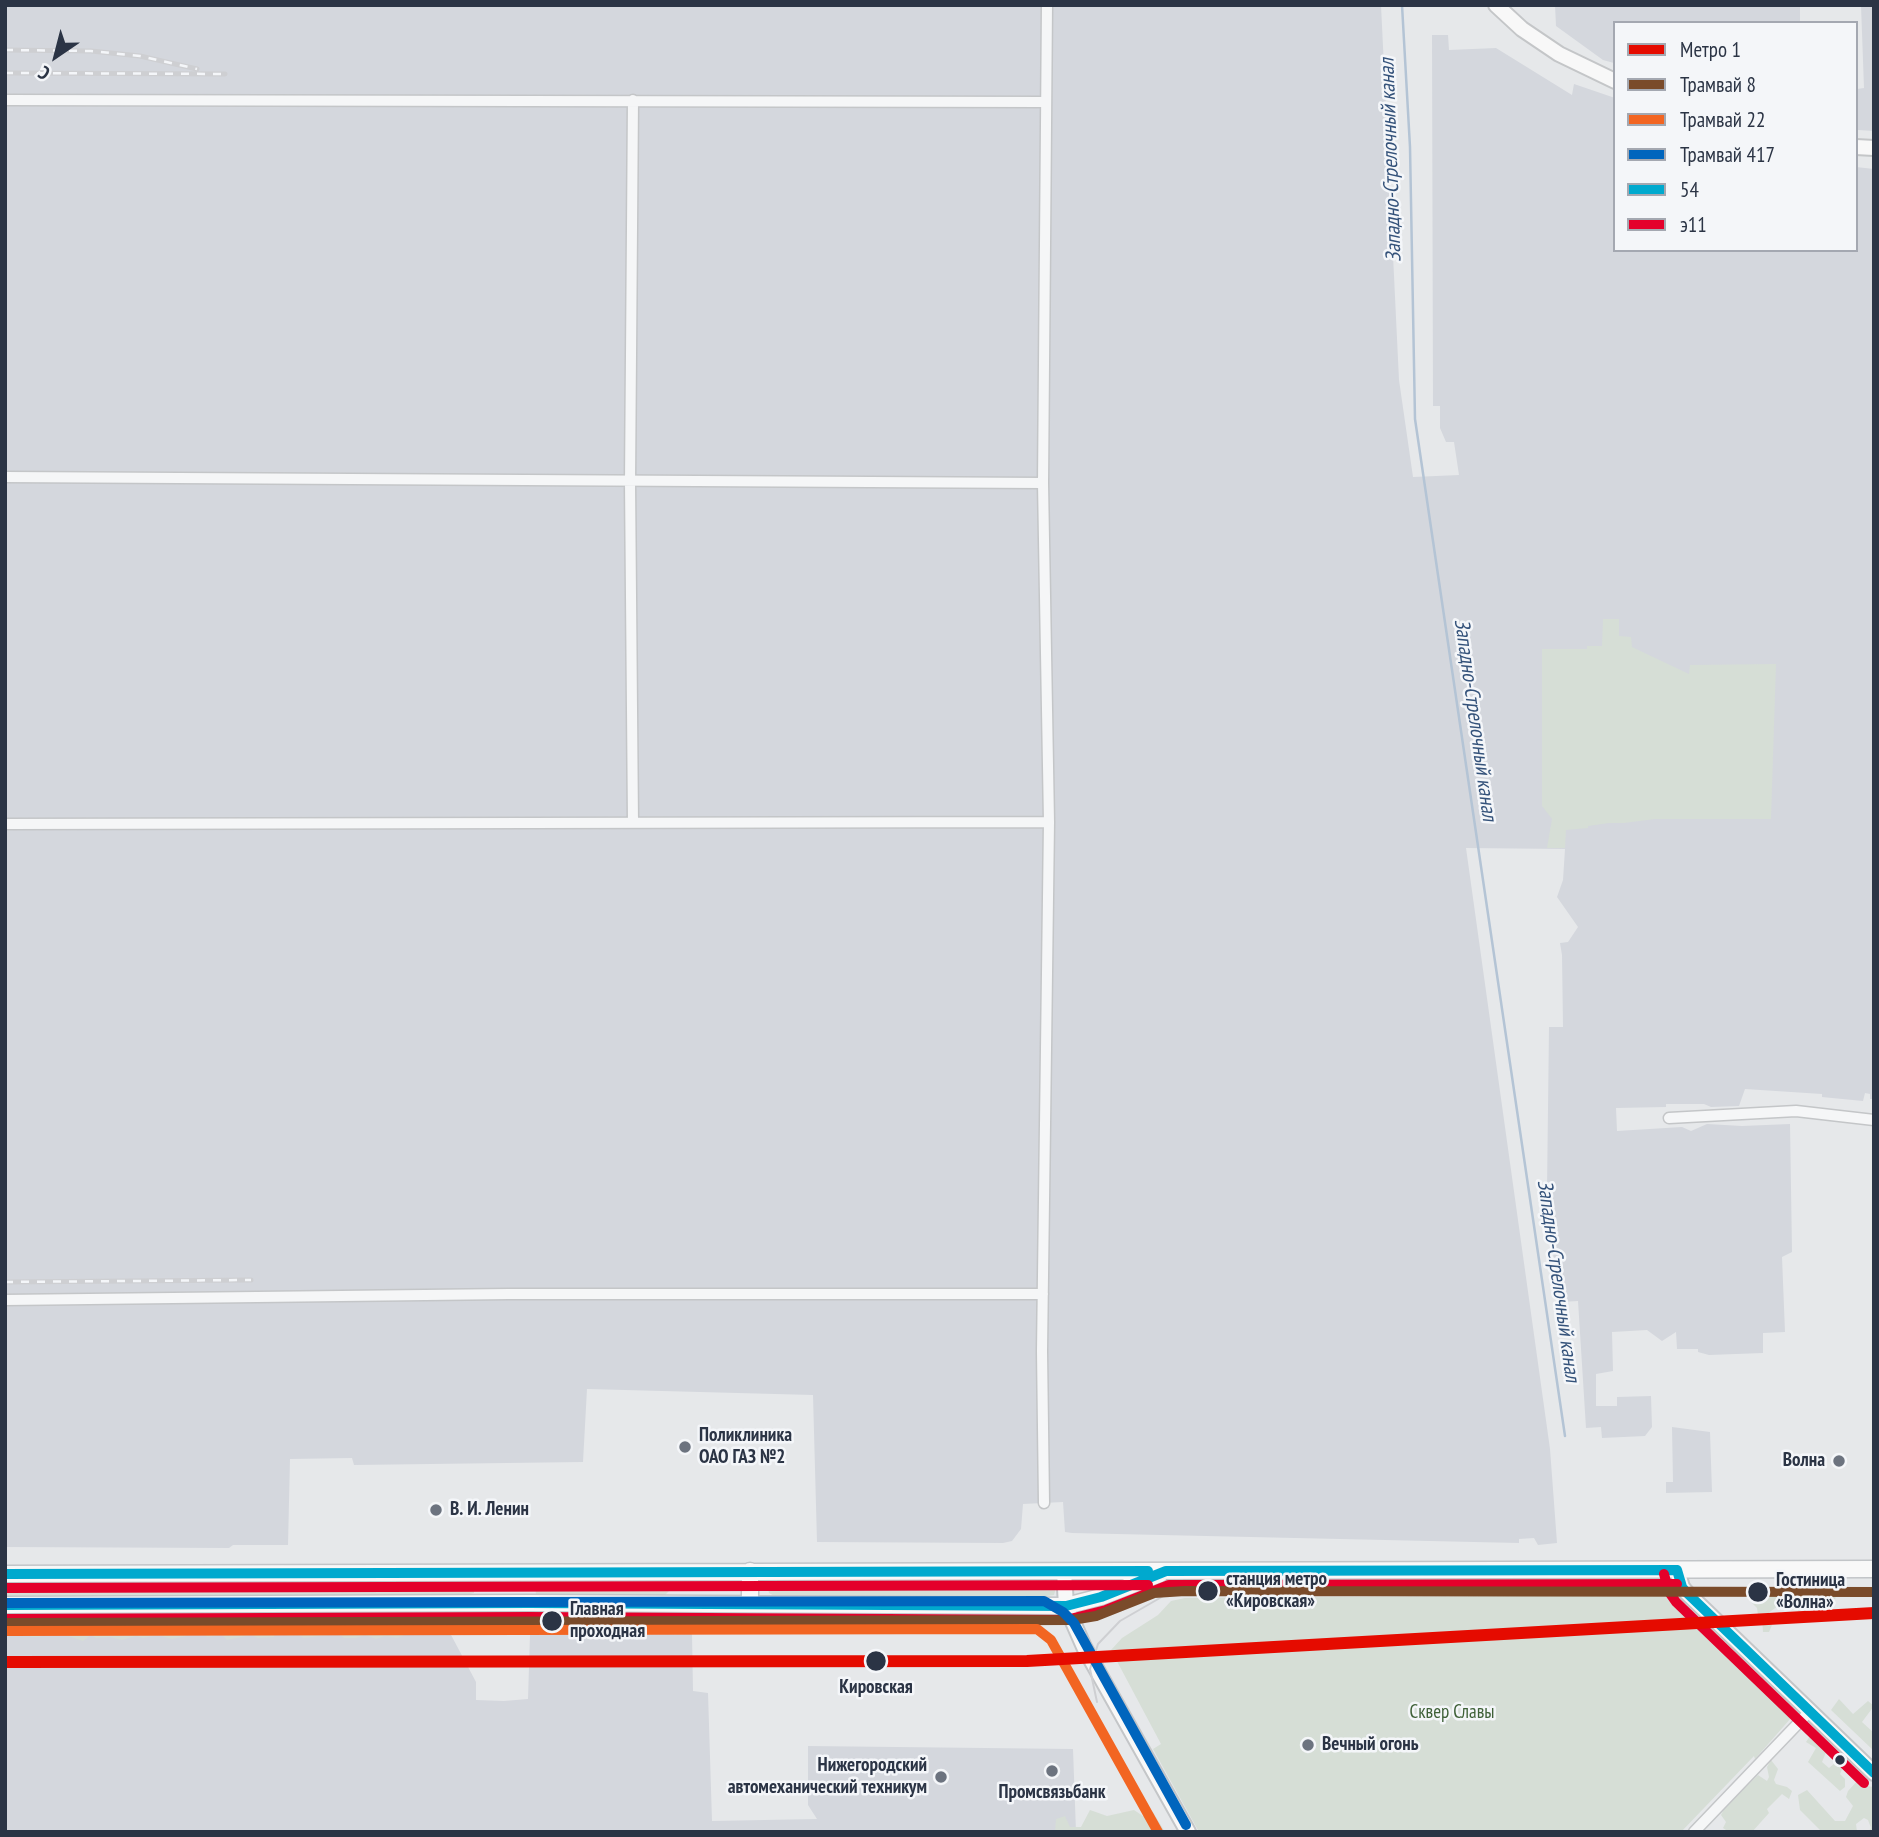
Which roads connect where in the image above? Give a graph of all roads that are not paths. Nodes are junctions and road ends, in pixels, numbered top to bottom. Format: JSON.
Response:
{"nodes":[{"id":1,"x":1047,"y":5,"type":"edge"},
{"id":2,"x":1496,"y":5,"type":"edge"},
{"id":3,"x":1613,"y":80,"type":"edge"},
{"id":4,"x":5,"y":100,"type":"edge"},
{"id":5,"x":633,"y":100,"type":"junction"},
{"id":6,"x":1045,"y":102,"type":"junction"},
{"id":7,"x":5,"y":477,"type":"edge"},
{"id":8,"x":630,"y":482,"type":"junction"},
{"id":9,"x":1043,"y":483,"type":"junction"},
{"id":10,"x":1049,"y":822,"type":"junction"},
{"id":11,"x":633,"y":823,"type":"junction"},
{"id":12,"x":5,"y":824,"type":"edge"},
{"id":13,"x":1669,"y":1118,"type":"dead end"},
{"id":14,"x":1874,"y":1120,"type":"edge"},
{"id":15,"x":1043,"y":1294,"type":"junction"},
{"id":16,"x":5,"y":1300,"type":"edge"},
{"id":17,"x":1044,"y":1503,"type":"dead end"},
{"id":18,"x":1874,"y":1569,"type":"edge"},
{"id":19,"x":1677,"y":1570,"type":"junction"},
{"id":20,"x":750,"y":1571,"type":"junction"},
{"id":21,"x":1064,"y":1571,"type":"junction"},
{"id":22,"x":1166,"y":1572,"type":"junction"},
{"id":23,"x":501,"y":1573,"type":"junction"},
{"id":24,"x":5,"y":1574,"type":"edge"},
{"id":25,"x":750,"y":1603,"type":"junction"},
{"id":26,"x":497,"y":1604,"type":"junction"},
{"id":27,"x":5,"y":1605,"type":"edge"},
{"id":28,"x":1066,"y":1606,"type":"junction"},
{"id":29,"x":1810,"y":1711,"type":"junction"},
{"id":30,"x":1874,"y":1773,"type":"edge"},
{"id":31,"x":1188,"y":1832,"type":"edge"},
{"id":32,"x":1694,"y":1832,"type":"edge"}],
"edges":[{"from":1,"to":6,"type":"street"},
{"from":2,"to":3,"type":"street"},
{"from":4,"to":5,"type":"street"},
{"from":5,"to":6,"type":"street"},
{"from":5,"to":8,"type":"street"},
{"from":6,"to":9,"type":"street"},
{"from":7,"to":8,"type":"street"},
{"from":8,"to":9,"type":"street"},
{"from":8,"to":11,"type":"street"},
{"from":9,"to":10,"type":"street"},
{"from":10,"to":11,"type":"street"},
{"from":10,"to":15,"type":"street"},
{"from":11,"to":12,"type":"street"},
{"from":13,"to":14,"type":"street"},
{"from":15,"to":16,"type":"street"},
{"from":15,"to":17,"type":"street"},
{"from":18,"to":19,"type":"main road"},
{"from":19,"to":22,"type":"main road"},
{"from":19,"to":29,"type":"street"},
{"from":20,"to":21,"type":"main road"},
{"from":20,"to":23,"type":"main road"},
{"from":20,"to":25,"type":"main road"},
{"from":21,"to":22,"type":"main road"},
{"from":21,"to":28,"type":"street"},
{"from":22,"to":28,"type":"main road"},
{"from":23,"to":24,"type":"main road"},
{"from":23,"to":26,"type":"main road"},
{"from":25,"to":26,"type":"main road"},
{"from":25,"to":28,"type":"main road"},
{"from":26,"to":27,"type":"main road"},
{"from":28,"to":31,"type":"street"},
{"from":29,"to":30,"type":"street"},
{"from":29,"to":32,"type":"street"}]}
